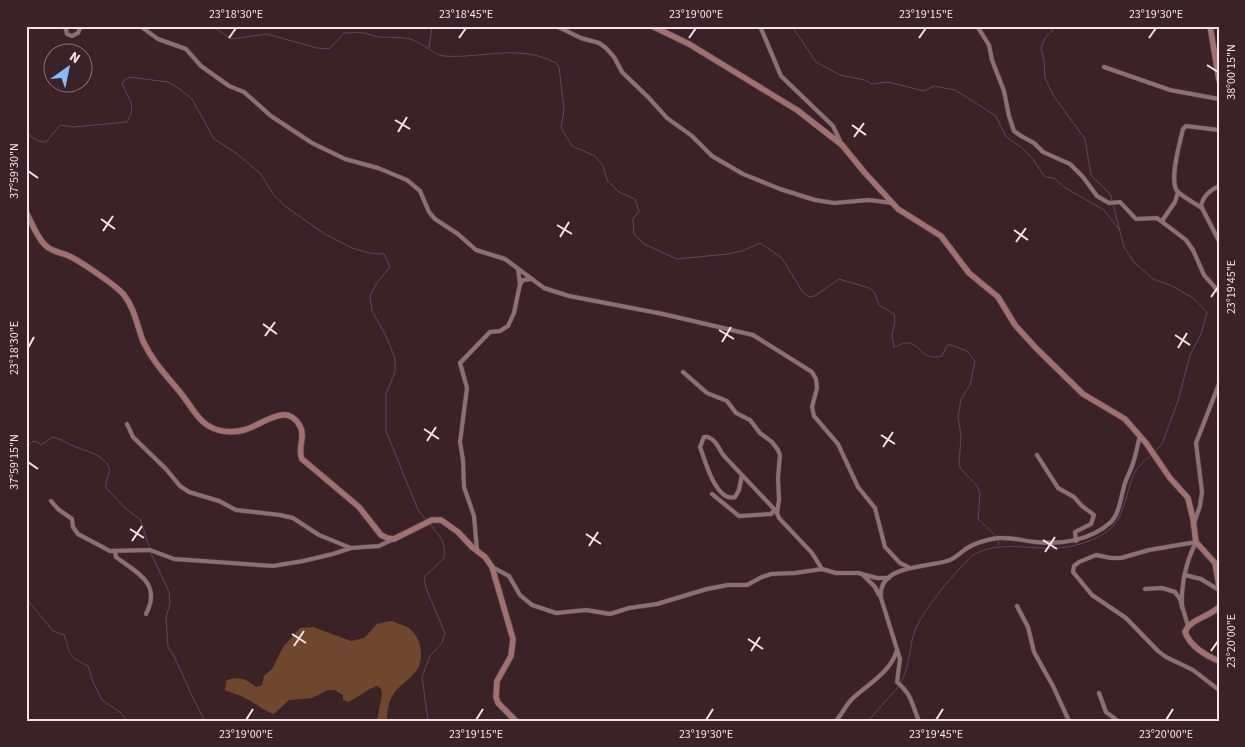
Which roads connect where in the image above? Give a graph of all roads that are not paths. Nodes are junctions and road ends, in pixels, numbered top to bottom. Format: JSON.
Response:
{"nodes":[{"id":1,"x":64,"y":26,"type":"edge"},
{"id":2,"x":81,"y":26,"type":"edge"},
{"id":3,"x":142,"y":26,"type":"edge"},
{"id":4,"x":556,"y":26,"type":"edge"},
{"id":5,"x":652,"y":26,"type":"edge"},
{"id":6,"x":760,"y":26,"type":"edge"},
{"id":7,"x":977,"y":26,"type":"edge"},
{"id":8,"x":1210,"y":26,"type":"edge"},
{"id":9,"x":1104,"y":67,"type":"dead end"},
{"id":10,"x":1219,"y":80,"type":"edge"},
{"id":11,"x":1219,"y":99,"type":"edge"},
{"id":12,"x":1219,"y":130,"type":"edge"},
{"id":13,"x":842,"y":145,"type":"junction"},
{"id":14,"x":1219,"y":186,"type":"edge"},
{"id":15,"x":1178,"y":192,"type":"junction"},
{"id":16,"x":892,"y":203,"type":"junction"},
{"id":17,"x":1202,"y":208,"type":"junction"},
{"id":18,"x":26,"y":212,"type":"edge"},
{"id":19,"x":1162,"y":221,"type":"junction"},
{"id":20,"x":1219,"y":241,"type":"edge"},
{"id":21,"x":518,"y":269,"type":"junction"},
{"id":22,"x":532,"y":279,"type":"junction"},
{"id":23,"x":520,"y":284,"type":"junction"},
{"id":24,"x":1219,"y":292,"type":"edge"},
{"id":25,"x":683,"y":372,"type":"dead end"},
{"id":26,"x":1219,"y":384,"type":"edge"},
{"id":27,"x":127,"y":424,"type":"dead end"},
{"id":28,"x":1140,"y":436,"type":"junction"},
{"id":29,"x":1037,"y":455,"type":"dead end"},
{"id":30,"x":742,"y":476,"type":"junction"},
{"id":31,"x":712,"y":494,"type":"dead end"},
{"id":32,"x":51,"y":501,"type":"dead end"},
{"id":33,"x":776,"y":512,"type":"junction"},
{"id":34,"x":1194,"y":523,"type":"junction"},
{"id":35,"x":394,"y":539,"type":"junction"},
{"id":36,"x":1076,"y":541,"type":"junction"},
{"id":37,"x":1196,"y":542,"type":"junction"},
{"id":38,"x":351,"y":548,"type":"junction"},
{"id":39,"x":477,"y":550,"type":"junction"},
{"id":40,"x":115,"y":552,"type":"junction"},
{"id":41,"x":492,"y":567,"type":"junction"},
{"id":42,"x":910,"y":568,"type":"junction"},
{"id":43,"x":822,"y":569,"type":"junction"},
{"id":44,"x":862,"y":574,"type":"junction"},
{"id":45,"x":1185,"y":575,"type":"junction"},
{"id":46,"x":889,"y":578,"type":"junction"},
{"id":47,"x":1219,"y":588,"type":"edge"},
{"id":48,"x":1145,"y":589,"type":"dead end"},
{"id":49,"x":881,"y":598,"type":"junction"},
{"id":50,"x":1017,"y":606,"type":"dead end"},
{"id":51,"x":1219,"y":607,"type":"edge"},
{"id":52,"x":1182,"y":608,"type":"junction"},
{"id":53,"x":146,"y":614,"type":"dead end"},
{"id":54,"x":1188,"y":626,"type":"junction"},
{"id":55,"x":897,"y":650,"type":"junction"},
{"id":56,"x":1219,"y":660,"type":"edge"},
{"id":57,"x":1219,"y":690,"type":"edge"},
{"id":58,"x":1099,"y":693,"type":"dead end"},
{"id":59,"x":516,"y":721,"type":"edge"},
{"id":60,"x":836,"y":721,"type":"edge"},
{"id":61,"x":919,"y":721,"type":"edge"},
{"id":62,"x":1070,"y":721,"type":"edge"},
{"id":63,"x":1118,"y":721,"type":"edge"}],
"edges":[{"from":1,"to":2,"type":"street"},
{"from":3,"to":21,"type":"street"},
{"from":4,"to":16,"type":"street"},
{"from":5,"to":13,"type":"street"},
{"from":6,"to":13,"type":"street"},
{"from":7,"to":19,"type":"street"},
{"from":8,"to":10,"type":"street"},
{"from":9,"to":11,"type":"street"},
{"from":12,"to":15,"type":"street"},
{"from":13,"to":16,"type":"street"},
{"from":14,"to":17,"type":"street"},
{"from":15,"to":17,"type":"street"},
{"from":15,"to":19,"type":"street"},
{"from":16,"to":28,"type":"street"},
{"from":17,"to":20,"type":"street"},
{"from":18,"to":35,"type":"street"},
{"from":19,"to":24,"type":"street"},
{"from":21,"to":22,"type":"street"},
{"from":21,"to":23,"type":"street"},
{"from":22,"to":23,"type":"street"},
{"from":22,"to":42,"type":"street"},
{"from":23,"to":39,"type":"street"},
{"from":25,"to":33,"type":"street"},
{"from":26,"to":34,"type":"street"},
{"from":27,"to":38,"type":"street"},
{"from":28,"to":34,"type":"street"},
{"from":28,"to":36,"type":"street"},
{"from":29,"to":36,"type":"street"},
{"from":30,"to":30,"type":"street"},
{"from":30,"to":33,"type":"street"},
{"from":31,"to":33,"type":"street"},
{"from":32,"to":40,"type":"street"},
{"from":33,"to":43,"type":"street"},
{"from":34,"to":37,"type":"street"},
{"from":35,"to":38,"type":"street"},
{"from":35,"to":39,"type":"street"},
{"from":36,"to":42,"type":"street"},
{"from":37,"to":45,"type":"street"},
{"from":37,"to":47,"type":"street"},
{"from":37,"to":57,"type":"street"},
{"from":38,"to":40,"type":"street"},
{"from":39,"to":41,"type":"street"},
{"from":40,"to":53,"type":"street"},
{"from":41,"to":43,"type":"street"},
{"from":41,"to":59,"type":"street"},
{"from":42,"to":46,"type":"street"},
{"from":43,"to":44,"type":"street"},
{"from":44,"to":46,"type":"street"},
{"from":44,"to":49,"type":"street"},
{"from":45,"to":47,"type":"street"},
{"from":45,"to":52,"type":"street"},
{"from":46,"to":49,"type":"street"},
{"from":48,"to":52,"type":"street"},
{"from":49,"to":55,"type":"street"},
{"from":50,"to":62,"type":"street"},
{"from":51,"to":54,"type":"street"},
{"from":52,"to":54,"type":"street"},
{"from":54,"to":56,"type":"street"},
{"from":55,"to":60,"type":"street"},
{"from":55,"to":61,"type":"street"},
{"from":58,"to":63,"type":"street"}]}
